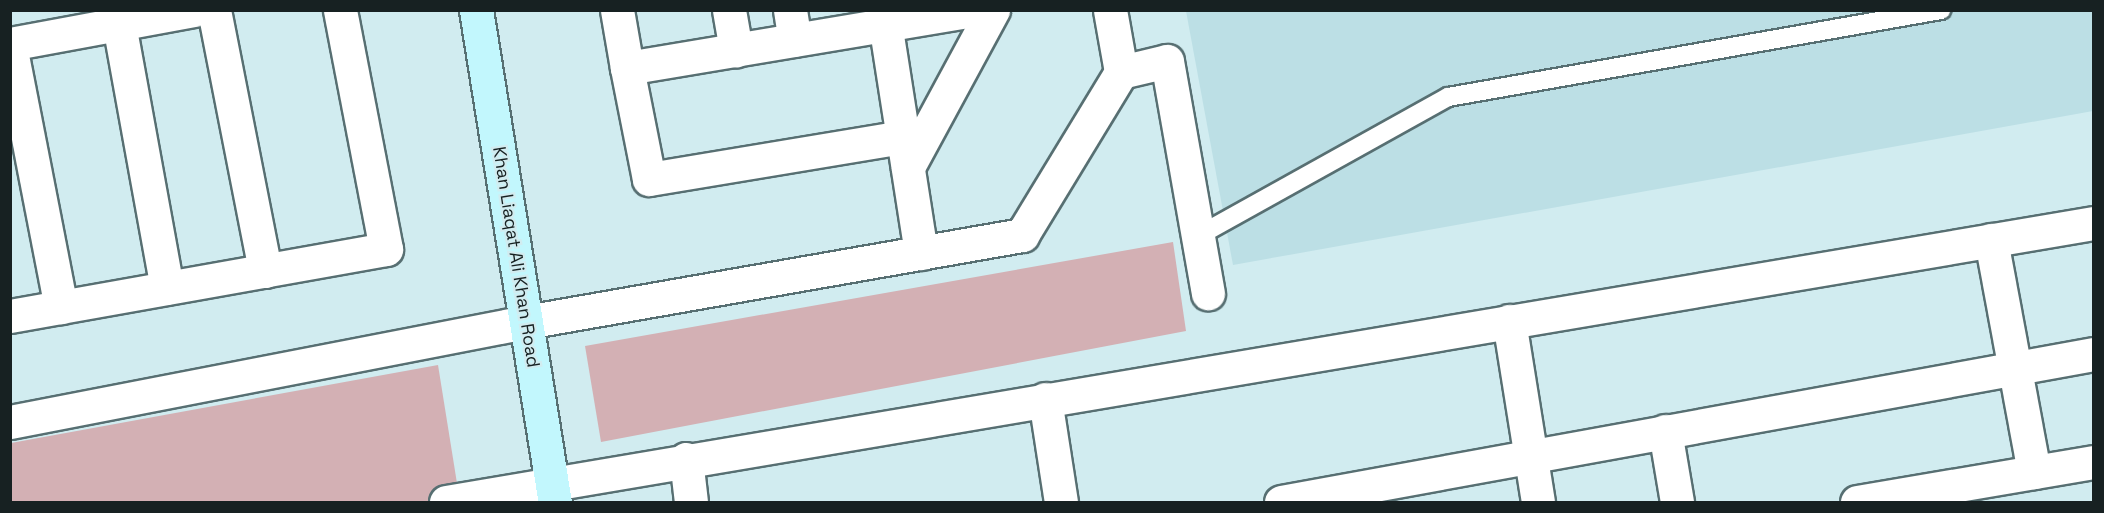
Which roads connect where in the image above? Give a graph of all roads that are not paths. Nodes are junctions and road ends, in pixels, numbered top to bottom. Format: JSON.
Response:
{"nodes":[{"id":1,"x":340,"y":10,"type":"edge"},
{"id":2,"x":476,"y":10,"type":"edge"},
{"id":3,"x":617,"y":10,"type":"edge"},
{"id":4,"x":729,"y":10,"type":"edge"},
{"id":5,"x":975,"y":10,"type":"edge"},
{"id":6,"x":993,"y":10,"type":"edge"},
{"id":7,"x":1110,"y":10,"type":"edge"},
{"id":8,"x":1941,"y":10,"type":"edge"},
{"id":9,"x":195,"y":11,"type":"edge"},
{"id":10,"x":885,"y":18,"type":"edge"},
{"id":11,"x":73,"y":21,"type":"edge"},
{"id":12,"x":120,"y":24,"type":"junction"},
{"id":13,"x":792,"y":25,"type":"edge"},
{"id":14,"x":10,"y":45,"type":"edge"},
{"id":15,"x":736,"y":50,"type":"junction"},
{"id":16,"x":627,"y":68,"type":"junction"},
{"id":17,"x":1121,"y":72,"type":"junction"},
{"id":18,"x":906,"y":152,"type":"junction"},
{"id":19,"x":2094,"y":223,"type":"edge"},
{"id":20,"x":1198,"y":236,"type":"junction"},
{"id":21,"x":1991,"y":240,"type":"junction"},
{"id":22,"x":921,"y":253,"type":"junction"},
{"id":23,"x":265,"y":271,"type":"junction"},
{"id":24,"x":167,"y":288,"type":"junction"},
{"id":25,"x":1208,"y":293,"type":"dead end"},
{"id":26,"x":61,"y":307,"type":"junction"},
{"id":27,"x":10,"y":316,"type":"edge"},
{"id":28,"x":1509,"y":321,"type":"junction"},
{"id":29,"x":526,"y":322,"type":"junction"},
{"id":30,"x":2094,"y":354,"type":"edge"},
{"id":31,"x":2014,"y":368,"type":"junction"},
{"id":32,"x":1045,"y":399,"type":"junction"},
{"id":33,"x":10,"y":422,"type":"edge"},
{"id":34,"x":1665,"y":431,"type":"junction"},
{"id":35,"x":1531,"y":456,"type":"junction"},
{"id":36,"x":686,"y":459,"type":"junction"},
{"id":37,"x":2094,"y":462,"type":"edge"},
{"id":38,"x":2034,"y":472,"type":"junction"},
{"id":39,"x":1410,"y":491,"type":"edge"},
{"id":40,"x":553,"y":492,"type":"edge"},
{"id":41,"x":1937,"y":496,"type":"edge"},
{"id":42,"x":446,"y":502,"type":"edge"},
{"id":43,"x":691,"y":502,"type":"edge"},
{"id":44,"x":1061,"y":502,"type":"edge"},
{"id":45,"x":1281,"y":502,"type":"edge"},
{"id":46,"x":1538,"y":502,"type":"edge"},
{"id":47,"x":1677,"y":502,"type":"edge"},
{"id":48,"x":1857,"y":502,"type":"edge"}],
"edges":[{"from":1,"to":23,"type":"street"},
{"from":2,"to":29,"type":"street","name":"Khan Liaqat Ali Khan Road"},
{"from":3,"to":16,"type":"street"},
{"from":4,"to":15,"type":"street"},
{"from":5,"to":10,"type":"street"},
{"from":6,"to":18,"type":"street"},
{"from":7,"to":17,"type":"street"},
{"from":8,"to":20,"type":"lane"},
{"from":9,"to":12,"type":"street"},
{"from":9,"to":23,"type":"street"},
{"from":10,"to":13,"type":"street"},
{"from":10,"to":18,"type":"street"},
{"from":11,"to":12,"type":"street"},
{"from":11,"to":14,"type":"street"},
{"from":12,"to":24,"type":"street"},
{"from":13,"to":15,"type":"street"},
{"from":14,"to":26,"type":"street"},
{"from":15,"to":16,"type":"street"},
{"from":16,"to":18,"type":"street"},
{"from":17,"to":20,"type":"street"},
{"from":17,"to":22,"type":"street"},
{"from":18,"to":22,"type":"street"},
{"from":19,"to":21,"type":"street"},
{"from":20,"to":25,"type":"street"},
{"from":21,"to":28,"type":"street"},
{"from":21,"to":31,"type":"street"},
{"from":22,"to":29,"type":"street"},
{"from":23,"to":24,"type":"street"},
{"from":24,"to":26,"type":"street"},
{"from":26,"to":27,"type":"street"},
{"from":28,"to":32,"type":"street"},
{"from":28,"to":35,"type":"street"},
{"from":29,"to":33,"type":"street"},
{"from":29,"to":40,"type":"street","name":"Khan Liaqat Ali Khan Road"},
{"from":30,"to":31,"type":"street"},
{"from":31,"to":34,"type":"street"},
{"from":31,"to":38,"type":"street"},
{"from":32,"to":36,"type":"street"},
{"from":32,"to":44,"type":"street"},
{"from":34,"to":35,"type":"street"},
{"from":34,"to":47,"type":"street"},
{"from":35,"to":39,"type":"street"},
{"from":35,"to":46,"type":"street"},
{"from":36,"to":40,"type":"street"},
{"from":36,"to":43,"type":"street"},
{"from":37,"to":38,"type":"street"},
{"from":38,"to":41,"type":"street"},
{"from":39,"to":45,"type":"street"},
{"from":40,"to":42,"type":"street"},
{"from":41,"to":48,"type":"street"}]}
